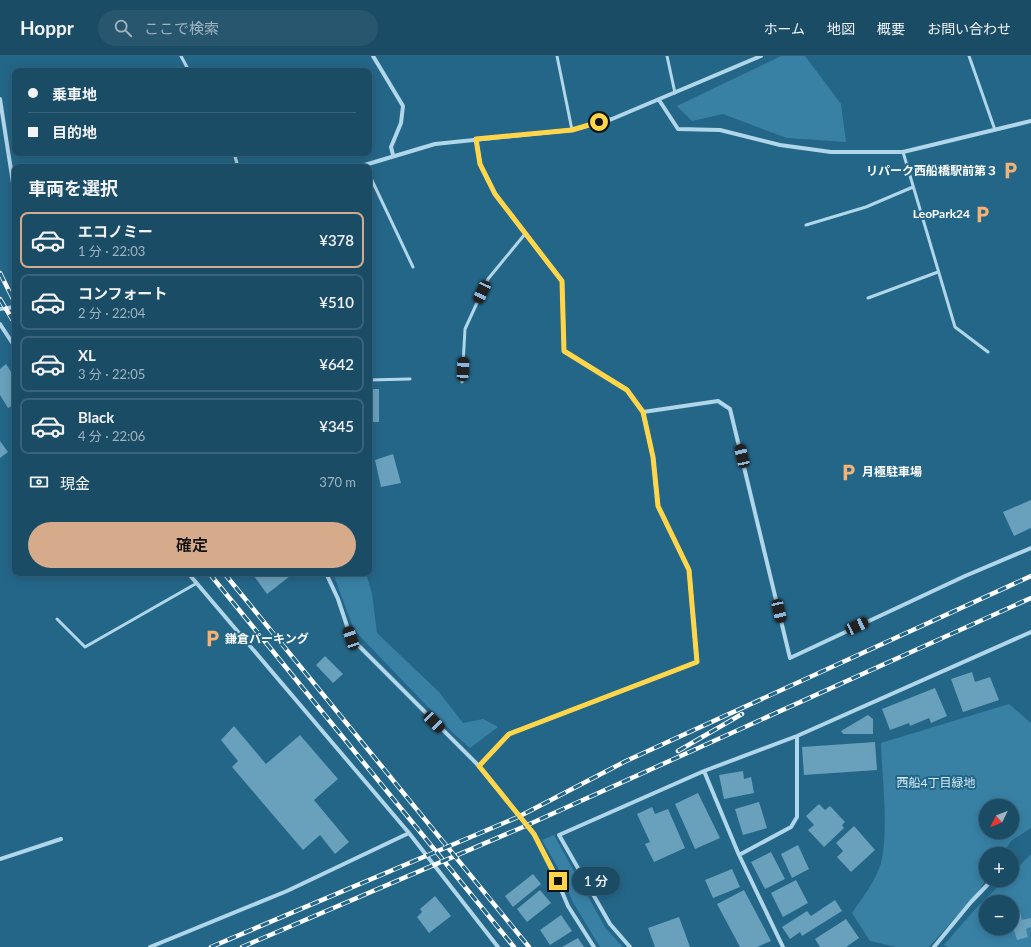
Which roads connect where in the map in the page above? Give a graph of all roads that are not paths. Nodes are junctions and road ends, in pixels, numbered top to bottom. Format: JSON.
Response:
{"nodes":[{"id":1,"x":181,"y":56,"type":"edge"},
{"id":2,"x":373,"y":56,"type":"edge"},
{"id":3,"x":557,"y":56,"type":"edge"},
{"id":4,"x":666,"y":56,"type":"edge"},
{"id":5,"x":761,"y":56,"type":"edge"},
{"id":6,"x":970,"y":56,"type":"edge"},
{"id":7,"x":187,"y":68,"type":"edge"},
{"id":8,"x":675,"y":92,"type":"junction"},
{"id":9,"x":0,"y":99,"type":"edge"},
{"id":10,"x":659,"y":100,"type":"junction"},
{"id":11,"x":1031,"y":121,"type":"edge"},
{"id":12,"x":572,"y":130,"type":"junction"},
{"id":13,"x":995,"y":131,"type":"junction"},
{"id":14,"x":476,"y":139,"type":"junction"},
{"id":15,"x":903,"y":152,"type":"junction"},
{"id":16,"x":393,"y":155,"type":"junction"},
{"id":17,"x":370,"y":164,"type":"edge"},
{"id":18,"x":12,"y":177,"type":"edge"},
{"id":19,"x":372,"y":180,"type":"edge"},
{"id":20,"x":913,"y":187,"type":"junction"},
{"id":21,"x":806,"y":224,"type":"dead end"},
{"id":22,"x":526,"y":234,"type":"junction"},
{"id":23,"x":413,"y":267,"type":"dead end"},
{"id":24,"x":938,"y":272,"type":"junction"},
{"id":25,"x":868,"y":298,"type":"dead end"},
{"id":26,"x":12,"y":307,"type":"edge"},
{"id":27,"x":0,"y":309,"type":"edge"},
{"id":28,"x":0,"y":324,"type":"edge"},
{"id":29,"x":12,"y":342,"type":"edge"},
{"id":30,"x":988,"y":352,"type":"dead end"},
{"id":31,"x":410,"y":379,"type":"dead end"},
{"id":32,"x":372,"y":380,"type":"edge"},
{"id":33,"x":462,"y":382,"type":"dead end"},
{"id":34,"x":643,"y":412,"type":"junction"},
{"id":35,"x":1031,"y":548,"type":"edge"},
{"id":36,"x":191,"y":576,"type":"edge"},
{"id":37,"x":327,"y":576,"type":"edge"},
{"id":38,"x":197,"y":583,"type":"junction"},
{"id":39,"x":57,"y":619,"type":"dead end"},
{"id":40,"x":1031,"y":632,"type":"edge"},
{"id":41,"x":797,"y":736,"type":"junction"},
{"id":42,"x":479,"y":766,"type":"junction"},
{"id":43,"x":704,"y":771,"type":"junction"},
{"id":44,"x":409,"y":833,"type":"junction"},
{"id":45,"x":61,"y":839,"type":"dead end"},
{"id":46,"x":739,"y":855,"type":"junction"},
{"id":47,"x":0,"y":859,"type":"edge"},
{"id":48,"x":985,"y":887,"type":"edge"},
{"id":49,"x":150,"y":947,"type":"edge"},
{"id":50,"x":498,"y":947,"type":"edge"},
{"id":51,"x":594,"y":947,"type":"edge"},
{"id":52,"x":630,"y":947,"type":"edge"},
{"id":53,"x":783,"y":947,"type":"edge"},
{"id":54,"x":934,"y":947,"type":"edge"}],
"edges":[{"from":1,"to":7,"type":"lane"},
{"from":2,"to":16,"type":"street"},
{"from":3,"to":12,"type":"lane"},
{"from":4,"to":8,"type":"lane"},
{"from":5,"to":8,"type":"street"},
{"from":6,"to":13,"type":"lane"},
{"from":8,"to":10,"type":"street"},
{"from":9,"to":18,"type":"street"},
{"from":10,"to":12,"type":"street"},
{"from":10,"to":15,"type":"street"},
{"from":11,"to":13,"type":"street"},
{"from":12,"to":14,"type":"street"},
{"from":13,"to":15,"type":"street"},
{"from":14,"to":16,"type":"street"},
{"from":14,"to":22,"type":"street"},
{"from":15,"to":20,"type":"lane"},
{"from":16,"to":17,"type":"street"},
{"from":19,"to":23,"type":"lane"},
{"from":20,"to":21,"type":"lane"},
{"from":20,"to":24,"type":"lane"},
{"from":22,"to":33,"type":"lane"},
{"from":22,"to":34,"type":"street"},
{"from":24,"to":25,"type":"lane"},
{"from":24,"to":30,"type":"lane"},
{"from":26,"to":27,"type":"street"},
{"from":28,"to":29,"type":"street"},
{"from":31,"to":32,"type":"lane"},
{"from":34,"to":35,"type":"street"},
{"from":34,"to":42,"type":"street"},
{"from":36,"to":38,"type":"street"},
{"from":37,"to":42,"type":"street"},
{"from":38,"to":39,"type":"lane"},
{"from":38,"to":44,"type":"street"},
{"from":40,"to":41,"type":"street"},
{"from":41,"to":43,"type":"street"},
{"from":41,"to":46,"type":"street"},
{"from":42,"to":51,"type":"street"},
{"from":43,"to":46,"type":"street"},
{"from":43,"to":52,"type":"street"},
{"from":44,"to":49,"type":"street"},
{"from":44,"to":50,"type":"street"},
{"from":45,"to":47,"type":"street"},
{"from":46,"to":53,"type":"street"},
{"from":48,"to":54,"type":"street"}]}
